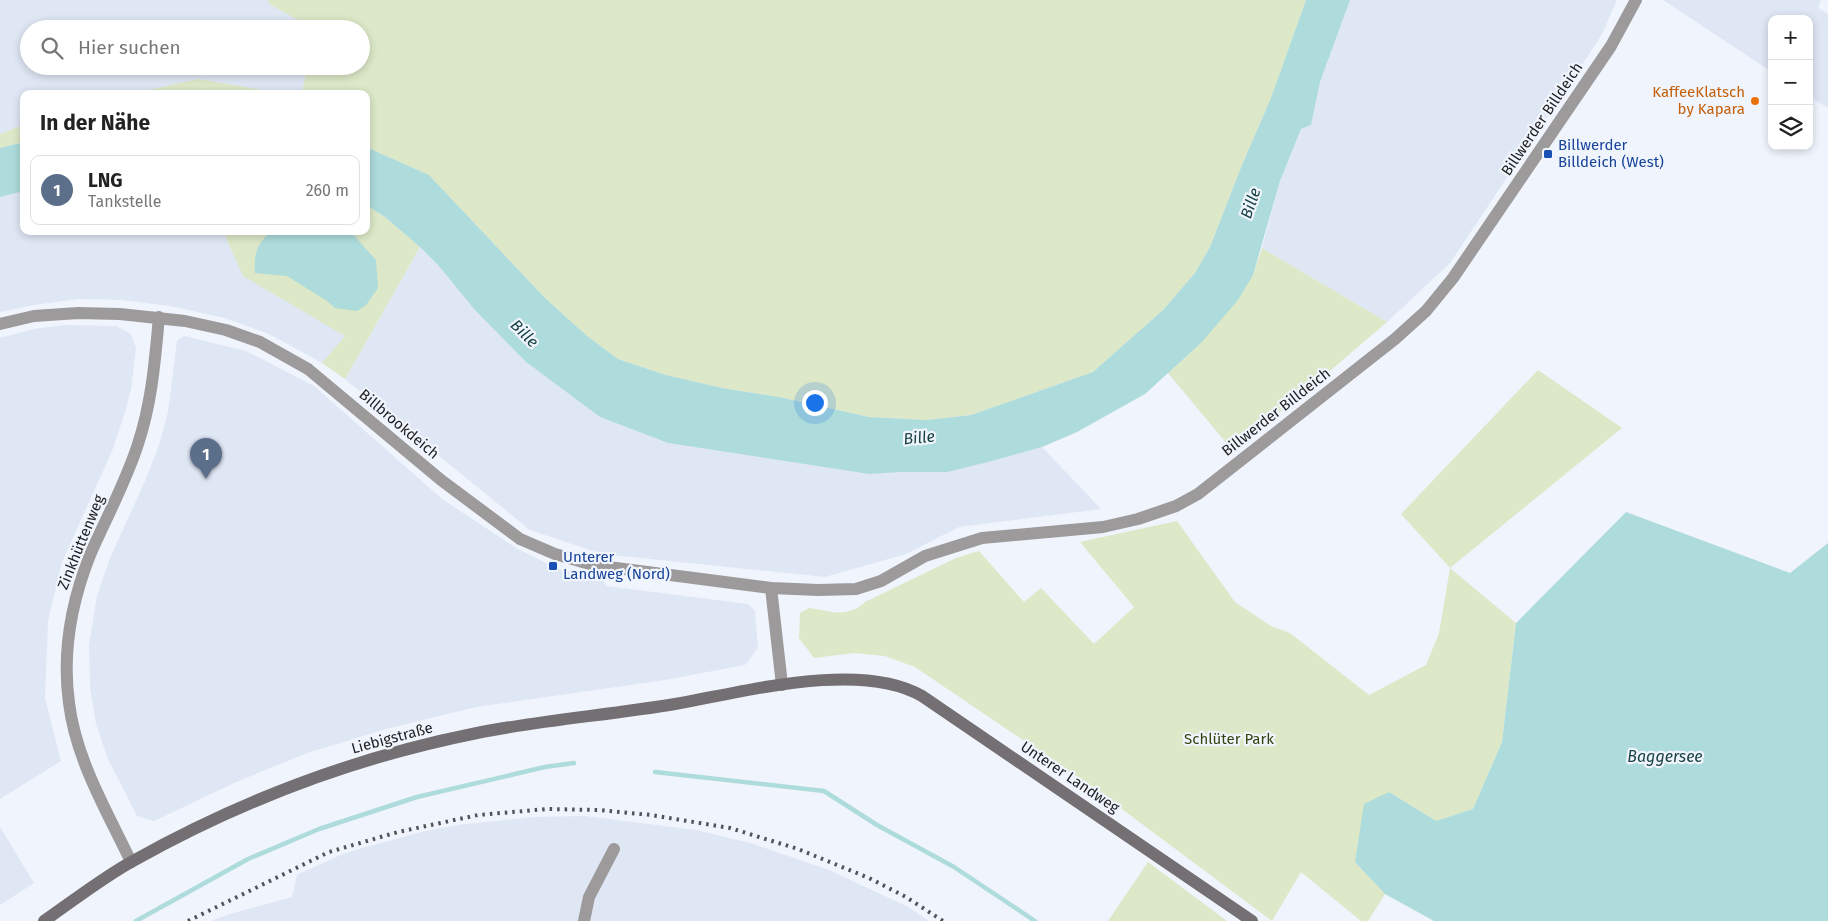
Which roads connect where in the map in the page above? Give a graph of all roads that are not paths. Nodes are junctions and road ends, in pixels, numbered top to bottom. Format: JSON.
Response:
{"nodes":[{"id":1,"x":1636,"y":0,"type":"edge"},
{"id":2,"x":159,"y":317,"type":"junction"},
{"id":3,"x":0,"y":324,"type":"edge"},
{"id":4,"x":771,"y":588,"type":"junction"},
{"id":5,"x":861,"y":679,"type":"joint"},
{"id":6,"x":782,"y":685,"type":"junction"},
{"id":7,"x":614,"y":849,"type":"dead end"},
{"id":8,"x":131,"y":862,"type":"junction"},
{"id":9,"x":44,"y":921,"type":"edge"},
{"id":10,"x":584,"y":921,"type":"edge"},
{"id":11,"x":1252,"y":921,"type":"edge"}],
"edges":[{"from":1,"to":4,"type":"street","name":"Billwerder Billdeich"},
{"from":2,"to":3,"type":"street","name":"Billbrookdeich"},
{"from":2,"to":4,"type":"street","name":"Billbrookdeich"},
{"from":2,"to":8,"type":"street","name":"Zinkhüttenweg"},
{"from":4,"to":6,"type":"street"},
{"from":5,"to":6,"type":"main road","name":"Liebigstraße"},
{"from":5,"to":11,"type":"main road","name":"Unterer Landweg"},
{"from":6,"to":8,"type":"main road","name":"Liebigstraße"},
{"from":7,"to":10,"type":"street"},
{"from":8,"to":9,"type":"main road","name":"Liebigstraße"}]}
